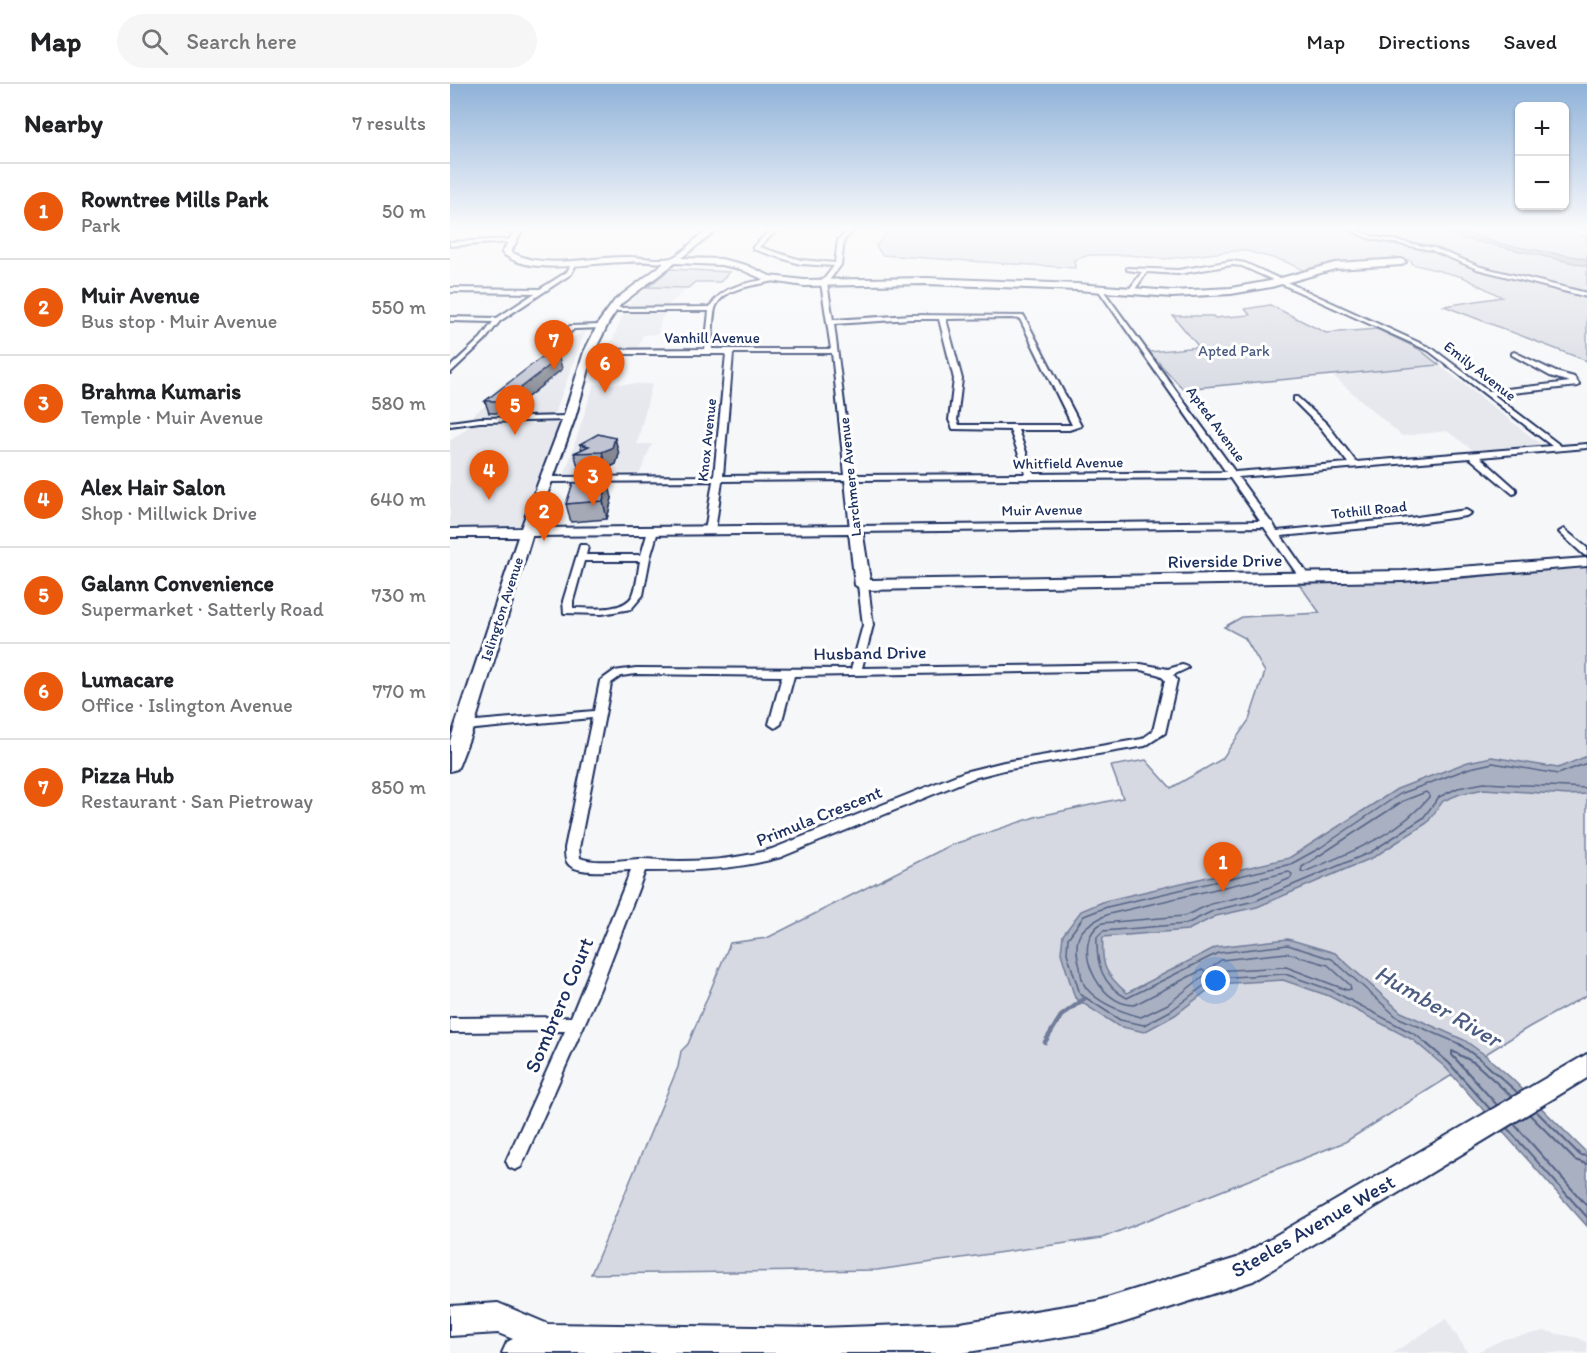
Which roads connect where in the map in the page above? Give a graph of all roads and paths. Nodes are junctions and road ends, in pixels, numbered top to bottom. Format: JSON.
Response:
{"nodes":[{"id":1,"x":548,"y":286,"type":"edge"},
{"id":2,"x":641,"y":286,"type":"edge"},
{"id":3,"x":740,"y":286,"type":"edge"},
{"id":4,"x":824,"y":286,"type":"edge"},
{"id":5,"x":1056,"y":286,"type":"edge"},
{"id":6,"x":1135,"y":286,"type":"edge"},
{"id":7,"x":1257,"y":286,"type":"edge"},
{"id":8,"x":1289,"y":286,"type":"edge"},
{"id":9,"x":1552,"y":286,"type":"edge"},
{"id":10,"x":1100,"y":288,"type":"junction"},
{"id":11,"x":450,"y":290,"type":"edge"},
{"id":12,"x":541,"y":291,"type":"junction"},
{"id":13,"x":1131,"y":291,"type":"junction"},
{"id":14,"x":1587,"y":295,"type":"edge"},
{"id":15,"x":612,"y":309,"type":"junction"},
{"id":16,"x":713,"y":309,"type":"junction"},
{"id":17,"x":942,"y":317,"type":"junction"},
{"id":18,"x":450,"y":320,"type":"edge"},
{"id":19,"x":498,"y":320,"type":"junction"},
{"id":20,"x":830,"y":322,"type":"junction"},
{"id":21,"x":602,"y":327,"type":"junction"},
{"id":22,"x":553,"y":345,"type":"dead end"},
{"id":23,"x":836,"y":351,"type":"junction"},
{"id":24,"x":589,"y":352,"type":"junction"},
{"id":25,"x":708,"y":352,"type":"junction"},
{"id":26,"x":730,"y":352,"type":"junction"},
{"id":27,"x":1514,"y":354,"type":"dead end"},
{"id":28,"x":450,"y":371,"type":"edge"},
{"id":29,"x":1487,"y":393,"type":"junction"},
{"id":30,"x":1298,"y":399,"type":"dead end"},
{"id":31,"x":483,"y":412,"type":"dead end"},
{"id":32,"x":569,"y":418,"type":"junction"},
{"id":33,"x":465,"y":422,"type":"junction"},
{"id":34,"x":450,"y":424,"type":"edge"},
{"id":35,"x":1013,"y":428,"type":"junction"},
{"id":36,"x":450,"y":432,"type":"edge"},
{"id":37,"x":1587,"y":446,"type":"edge"},
{"id":38,"x":1559,"y":448,"type":"junction"},
{"id":39,"x":1473,"y":456,"type":"junction"},
{"id":40,"x":1354,"y":465,"type":"junction"},
{"id":41,"x":1234,"y":475,"type":"junction"},
{"id":42,"x":1031,"y":477,"type":"junction"},
{"id":43,"x":850,"y":478,"type":"junction"},
{"id":44,"x":548,"y":480,"type":"junction"},
{"id":45,"x":718,"y":480,"type":"junction"},
{"id":46,"x":1513,"y":491,"type":"dead end"},
{"id":47,"x":1466,"y":513,"type":"dead end"},
{"id":48,"x":1269,"y":524,"type":"junction"},
{"id":49,"x":855,"y":529,"type":"junction"},
{"id":50,"x":653,"y":531,"type":"junction"},
{"id":51,"x":710,"y":531,"type":"junction"},
{"id":52,"x":1564,"y":532,"type":"dead end"},
{"id":53,"x":450,"y":533,"type":"edge"},
{"id":54,"x":527,"y":533,"type":"junction"},
{"id":55,"x":1275,"y":534,"type":"junction"},
{"id":56,"x":583,"y":547,"type":"dead end"},
{"id":57,"x":1587,"y":553,"type":"edge"},
{"id":58,"x":580,"y":558,"type":"junction"},
{"id":59,"x":645,"y":558,"type":"junction"},
{"id":60,"x":1587,"y":562,"type":"edge"},
{"id":61,"x":1306,"y":579,"type":"junction"},
{"id":62,"x":863,"y":585,"type":"junction"},
{"id":63,"x":1182,"y":668,"type":"dead end"},
{"id":64,"x":856,"y":671,"type":"junction"},
{"id":65,"x":789,"y":673,"type":"junction"},
{"id":66,"x":1167,"y":675,"type":"junction"},
{"id":67,"x":597,"y":714,"type":"junction"},
{"id":68,"x":775,"y":724,"type":"dead end"},
{"id":69,"x":465,"y":726,"type":"junction"},
{"id":70,"x":450,"y":765,"type":"edge"},
{"id":71,"x":641,"y":864,"type":"junction"},
{"id":72,"x":576,"y":1024,"type":"junction"},
{"id":73,"x":450,"y":1025,"type":"edge"},
{"id":74,"x":1587,"y":1065,"type":"edge"},
{"id":75,"x":515,"y":1161,"type":"dead end"},
{"id":76,"x":450,"y":1320,"type":"edge"},
{"id":77,"x":548,"y":1339,"type":"junction"},
{"id":78,"x":518,"y":1353,"type":"edge"}],
"edges":[{"from":1,"to":12,"type":"street"},
{"from":2,"to":15,"type":"street","name":"Islington Avenue"},
{"from":3,"to":16,"type":"street"},
{"from":4,"to":20,"type":"street","name":"Larchmere Avenue"},
{"from":5,"to":10,"type":"street"},
{"from":6,"to":13,"type":"street"},
{"from":7,"to":13,"type":"street"},
{"from":8,"to":29,"type":"street","name":"Emily Avenue"},
{"from":9,"to":14,"type":"street"},
{"from":10,"to":13,"type":"street"},
{"from":10,"to":41,"type":"street","name":"Apted Avenue"},
{"from":11,"to":12,"type":"street"},
{"from":12,"to":19,"type":"street"},
{"from":15,"to":16,"type":"street"},
{"from":15,"to":21,"type":"street","name":"Islington Avenue"},
{"from":16,"to":25,"type":"street"},
{"from":17,"to":20,"type":"street"},
{"from":17,"to":35,"type":"street"},
{"from":17,"to":35,"type":"street"},
{"from":18,"to":19,"type":"street"},
{"from":19,"to":28,"type":"street"},
{"from":20,"to":23,"type":"street","name":"Larchmere Avenue"},
{"from":21,"to":22,"type":"street"},
{"from":21,"to":24,"type":"street","name":"Islington Avenue"},
{"from":23,"to":26,"type":"street","name":"Vanhill Avenue"},
{"from":23,"to":43,"type":"street","name":"Larchmere Avenue"},
{"from":24,"to":25,"type":"street","name":"Vanhill Avenue"},
{"from":24,"to":32,"type":"street","name":"Islington Avenue"},
{"from":25,"to":26,"type":"street","name":"Vanhill Avenue"},
{"from":26,"to":45,"type":"street","name":"Knox Avenue"},
{"from":27,"to":29,"type":"street"},
{"from":29,"to":38,"type":"street","name":"Emily Avenue"},
{"from":30,"to":40,"type":"street"},
{"from":31,"to":33,"type":"street"},
{"from":32,"to":33,"type":"street"},
{"from":32,"to":44,"type":"street","name":"Islington Avenue"},
{"from":33,"to":34,"type":"street"},
{"from":33,"to":36,"type":"street"},
{"from":35,"to":42,"type":"street"},
{"from":37,"to":38,"type":"street","name":"Whitfield Avenue"},
{"from":38,"to":39,"type":"street","name":"Whitfield Avenue"},
{"from":39,"to":40,"type":"street","name":"Whitfield Avenue"},
{"from":39,"to":46,"type":"street"},
{"from":40,"to":41,"type":"street","name":"Whitfield Avenue"},
{"from":41,"to":42,"type":"street","name":"Whitfield Avenue"},
{"from":41,"to":48,"type":"street","name":"Apted Avenue"},
{"from":42,"to":43,"type":"street","name":"Whitfield Avenue"},
{"from":43,"to":45,"type":"street","name":"Whitfield Avenue"},
{"from":43,"to":49,"type":"street","name":"Larchmere Avenue"},
{"from":44,"to":45,"type":"street","name":"Whitfield Avenue"},
{"from":44,"to":54,"type":"street","name":"Islington Avenue"},
{"from":45,"to":51,"type":"street","name":"Knox Avenue"},
{"from":47,"to":55,"type":"street","name":"Tothill Road"},
{"from":48,"to":49,"type":"street","name":"Muir Avenue"},
{"from":48,"to":55,"type":"street","name":"Apted Avenue"},
{"from":49,"to":51,"type":"street","name":"Muir Avenue"},
{"from":49,"to":62,"type":"street","name":"Larchmere Avenue"},
{"from":50,"to":51,"type":"street","name":"Muir Avenue"},
{"from":50,"to":54,"type":"street","name":"Muir Avenue"},
{"from":50,"to":59,"type":"street"},
{"from":52,"to":57,"type":"street"},
{"from":53,"to":54,"type":"street","name":"Muir Avenue"},
{"from":54,"to":69,"type":"street","name":"Islington Avenue"},
{"from":55,"to":61,"type":"street","name":"Apted Avenue"},
{"from":56,"to":58,"type":"street"},
{"from":58,"to":59,"type":"street"},
{"from":58,"to":59,"type":"street"},
{"from":60,"to":61,"type":"street","name":"Riverside Drive"},
{"from":61,"to":62,"type":"street","name":"Riverside Drive"},
{"from":62,"to":64,"type":"street","name":"Larchmere Avenue"},
{"from":63,"to":66,"type":"street"},
{"from":64,"to":65,"type":"street","name":"Husband Drive"},
{"from":64,"to":66,"type":"street","name":"Husband Drive"},
{"from":65,"to":67,"type":"street","name":"Husband Drive"},
{"from":65,"to":68,"type":"street"},
{"from":66,"to":71,"type":"street","name":"Primula Crescent"},
{"from":67,"to":69,"type":"street"},
{"from":67,"to":71,"type":"street","name":"Primula Crescent"},
{"from":69,"to":70,"type":"street","name":"Islington Avenue"},
{"from":71,"to":72,"type":"street","name":"Sombrero Court"},
{"from":72,"to":73,"type":"street"},
{"from":72,"to":75,"type":"street","name":"Sombrero Court"},
{"from":74,"to":77,"type":"street","name":"Steeles Avenue West"},
{"from":76,"to":77,"type":"street","name":"Steeles Avenue West"},
{"from":77,"to":78,"type":"street","name":"Steeles Avenue West"}]}
